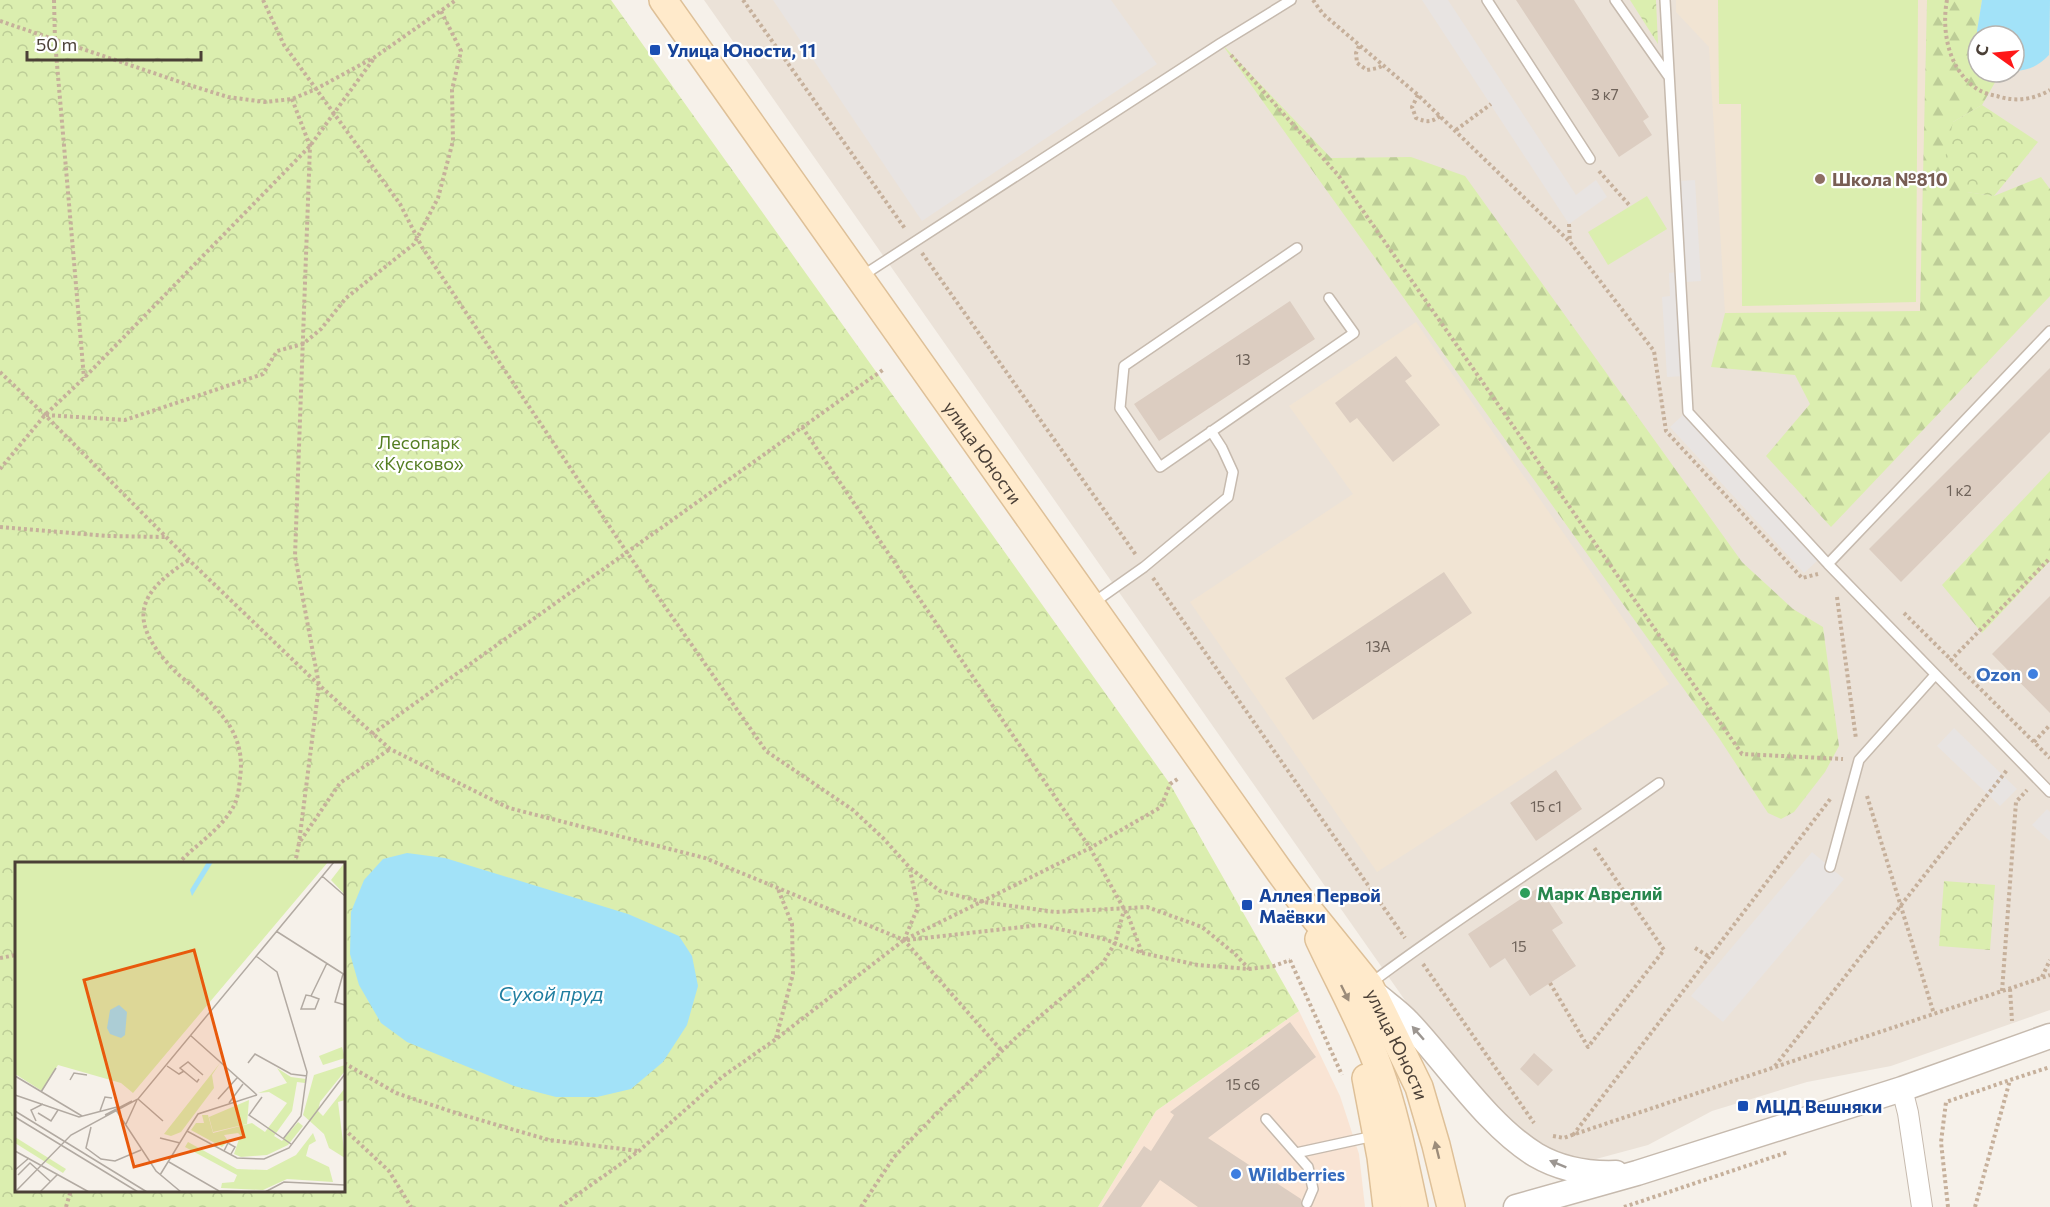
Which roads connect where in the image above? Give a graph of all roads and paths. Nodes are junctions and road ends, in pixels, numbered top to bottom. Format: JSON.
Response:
{"nodes":[{"id":1,"x":54,"y":0,"type":"edge"},
{"id":2,"x":263,"y":0,"type":"edge"},
{"id":3,"x":456,"y":0,"type":"edge"},
{"id":4,"x":663,"y":0,"type":"edge"},
{"id":5,"x":743,"y":0,"type":"edge"},
{"id":6,"x":1291,"y":0,"type":"edge"},
{"id":7,"x":1313,"y":0,"type":"edge"},
{"id":8,"x":1487,"y":0,"type":"edge"},
{"id":9,"x":1615,"y":0,"type":"edge"},
{"id":10,"x":1665,"y":0,"type":"edge"},
{"id":11,"x":1947,"y":0,"type":"edge"},
{"id":12,"x":441,"y":10,"type":"junction"},
{"id":13,"x":0,"y":21,"type":"edge"},
{"id":14,"x":55,"y":41,"type":"junction"},
{"id":15,"x":1221,"y":43,"type":"junction"},
{"id":16,"x":1359,"y":46,"type":"junction"},
{"id":17,"x":375,"y":57,"type":"junction"},
{"id":18,"x":1384,"y":65,"type":"junction"},
{"id":19,"x":1669,"y":77,"type":"junction"},
{"id":20,"x":316,"y":89,"type":"junction"},
{"id":21,"x":2050,"y":90,"type":"edge"},
{"id":22,"x":1418,"y":95,"type":"junction"},
{"id":23,"x":292,"y":99,"type":"junction"},
{"id":24,"x":1491,"y":104,"type":"dead end"},
{"id":25,"x":334,"y":113,"type":"junction"},
{"id":26,"x":1440,"y":116,"type":"junction"},
{"id":27,"x":1456,"y":130,"type":"junction"},
{"id":28,"x":310,"y":146,"type":"junction"},
{"id":29,"x":1590,"y":159,"type":"joint"},
{"id":30,"x":1630,"y":206,"type":"dead end"},
{"id":31,"x":1569,"y":224,"type":"dead end"},
{"id":32,"x":417,"y":237,"type":"junction"},
{"id":33,"x":914,"y":241,"type":"junction"},
{"id":34,"x":1570,"y":242,"type":"junction"},
{"id":35,"x":1297,"y":248,"type":"dead end"},
{"id":36,"x":860,"y":278,"type":"junction"},
{"id":37,"x":1329,"y":298,"type":"dead end"},
{"id":38,"x":2050,"y":331,"type":"edge"},
{"id":39,"x":303,"y":344,"type":"junction"},
{"id":40,"x":884,"y":369,"type":"dead end"},
{"id":41,"x":0,"y":372,"type":"edge"},
{"id":42,"x":84,"y":378,"type":"junction"},
{"id":43,"x":45,"y":415,"type":"junction"},
{"id":44,"x":802,"y":427,"type":"junction"},
{"id":45,"x":1211,"y":431,"type":"junction"},
{"id":46,"x":0,"y":457,"type":"edge"},
{"id":47,"x":9,"y":459,"type":"junction"},
{"id":48,"x":0,"y":469,"type":"edge"},
{"id":49,"x":0,"y":527,"type":"edge"},
{"id":50,"x":166,"y":537,"type":"junction"},
{"id":51,"x":626,"y":551,"type":"junction"},
{"id":52,"x":2050,"y":558,"type":"edge"},
{"id":53,"x":189,"y":560,"type":"junction"},
{"id":54,"x":1144,"y":567,"type":"junction"},
{"id":55,"x":1831,"y":567,"type":"junction"},
{"id":56,"x":1092,"y":605,"type":"junction"},
{"id":57,"x":1904,"y":613,"type":"dead end"},
{"id":58,"x":1951,"y":660,"type":"junction"},
{"id":59,"x":1935,"y":675,"type":"junction"},
{"id":60,"x":319,"y":685,"type":"junction"},
{"id":61,"x":2050,"y":725,"type":"edge"},
{"id":62,"x":372,"y":734,"type":"junction"},
{"id":63,"x":2034,"y":742,"type":"junction"},
{"id":64,"x":390,"y":749,"type":"junction"},
{"id":65,"x":2016,"y":758,"type":"junction"},
{"id":66,"x":2050,"y":758,"type":"edge"},
{"id":67,"x":1858,"y":760,"type":"junction"},
{"id":68,"x":1179,"y":778,"type":"dead end"},
{"id":69,"x":2037,"y":780,"type":"junction"},
{"id":70,"x":1659,"y":783,"type":"dead end"},
{"id":71,"x":2050,"y":792,"type":"edge"},
{"id":72,"x":1832,"y":796,"type":"dead end"},
{"id":73,"x":1585,"y":836,"type":"junction"},
{"id":74,"x":299,"y":843,"type":"junction"},
{"id":75,"x":1090,"y":848,"type":"junction"},
{"id":76,"x":180,"y":862,"type":"edge"},
{"id":77,"x":295,"y":862,"type":"edge"},
{"id":78,"x":1830,"y":867,"type":"dead end"},
{"id":79,"x":910,"y":868,"type":"junction"},
{"id":80,"x":777,"y":888,"type":"junction"},
{"id":81,"x":983,"y":902,"type":"junction"},
{"id":82,"x":1302,"y":902,"type":"junction"},
{"id":83,"x":1900,"y":905,"type":"junction"},
{"id":84,"x":1124,"y":910,"type":"junction"},
{"id":85,"x":904,"y":940,"type":"junction"},
{"id":86,"x":1115,"y":943,"type":"junction"},
{"id":87,"x":1695,"y":948,"type":"dead end"},
{"id":88,"x":1414,"y":951,"type":"junction"},
{"id":89,"x":1142,"y":953,"type":"junction"},
{"id":90,"x":15,"y":956,"type":"edge"},
{"id":91,"x":1708,"y":956,"type":"junction"},
{"id":92,"x":0,"y":958,"type":"edge"},
{"id":93,"x":1290,"y":960,"type":"dead end"},
{"id":94,"x":2050,"y":960,"type":"edge"},
{"id":95,"x":1249,"y":969,"type":"junction"},
{"id":96,"x":2050,"y":975,"type":"edge"},
{"id":97,"x":2042,"y":978,"type":"junction"},
{"id":98,"x":1550,"y":983,"type":"dead end"},
{"id":99,"x":1371,"y":988,"type":"junction"},
{"id":100,"x":2010,"y":989,"type":"junction"},
{"id":101,"x":2002,"y":991,"type":"junction"},
{"id":102,"x":1934,"y":1014,"type":"junction"},
{"id":103,"x":2012,"y":1021,"type":"dead end"},
{"id":104,"x":1363,"y":1028,"type":"junction"},
{"id":105,"x":2050,"y":1036,"type":"edge"},
{"id":106,"x":776,"y":1039,"type":"junction"},
{"id":107,"x":1002,"y":1051,"type":"junction"},
{"id":108,"x":345,"y":1064,"type":"edge"},
{"id":109,"x":1774,"y":1067,"type":"junction"},
{"id":110,"x":2050,"y":1067,"type":"edge"},
{"id":111,"x":2010,"y":1080,"type":"junction"},
{"id":112,"x":1902,"y":1089,"type":"junction"},
{"id":113,"x":1266,"y":1119,"type":"dead end"},
{"id":114,"x":1534,"y":1124,"type":"dead end"},
{"id":115,"x":345,"y":1130,"type":"edge"},
{"id":116,"x":1572,"y":1135,"type":"junction"},
{"id":117,"x":1377,"y":1136,"type":"junction"},
{"id":118,"x":1552,"y":1136,"type":"dead end"},
{"id":119,"x":639,"y":1151,"type":"junction"},
{"id":120,"x":1792,"y":1151,"type":"dead end"},
{"id":121,"x":1296,"y":1153,"type":"junction"},
{"id":122,"x":1637,"y":1173,"type":"junction"},
{"id":123,"x":71,"y":1192,"type":"edge"},
{"id":124,"x":1552,"y":1201,"type":"edge"},
{"id":125,"x":1307,"y":1203,"type":"dead end"},
{"id":126,"x":66,"y":1207,"type":"edge"},
{"id":127,"x":411,"y":1207,"type":"edge"},
{"id":128,"x":560,"y":1207,"type":"edge"},
{"id":129,"x":861,"y":1207,"type":"edge"},
{"id":130,"x":1387,"y":1207,"type":"edge"},
{"id":131,"x":1414,"y":1207,"type":"edge"},
{"id":132,"x":1451,"y":1207,"type":"edge"},
{"id":133,"x":1516,"y":1207,"type":"edge"},
{"id":134,"x":1623,"y":1207,"type":"edge"},
{"id":135,"x":1922,"y":1207,"type":"edge"},
{"id":136,"x":1948,"y":1207,"type":"edge"},
{"id":137,"x":1975,"y":1207,"type":"edge"}],
"edges":[{"from":1,"to":14,"type":"path"},
{"from":2,"to":20,"type":"path"},
{"from":3,"to":12,"type":"path"},
{"from":4,"to":36,"type":"main road","name":"улица Юности"},
{"from":5,"to":33,"type":"path"},
{"from":6,"to":15,"type":"lane"},
{"from":7,"to":16,"type":"path"},
{"from":8,"to":29,"type":"lane"},
{"from":9,"to":19,"type":"lane"},
{"from":10,"to":19,"type":"lane"},
{"from":11,"to":21,"type":"path"},
{"from":12,"to":17,"type":"path"},
{"from":12,"to":32,"type":"path"},
{"from":13,"to":14,"type":"path"},
{"from":14,"to":23,"type":"path"},
{"from":14,"to":42,"type":"path"},
{"from":15,"to":33,"type":"lane"},
{"from":15,"to":67,"type":"path"},
{"from":16,"to":18,"type":"path"},
{"from":16,"to":18,"type":"path"},
{"from":17,"to":20,"type":"path"},
{"from":17,"to":25,"type":"path"},
{"from":18,"to":22,"type":"path"},
{"from":19,"to":55,"type":"lane"},
{"from":20,"to":23,"type":"path"},
{"from":20,"to":25,"type":"path"},
{"from":22,"to":26,"type":"path"},
{"from":22,"to":26,"type":"path"},
{"from":23,"to":28,"type":"path"},
{"from":24,"to":27,"type":"path"},
{"from":25,"to":28,"type":"path"},
{"from":25,"to":32,"type":"path"},
{"from":26,"to":27,"type":"path"},
{"from":27,"to":34,"type":"path"},
{"from":28,"to":39,"type":"path"},
{"from":28,"to":42,"type":"path"},
{"from":29,"to":30,"type":"path"},
{"from":31,"to":34,"type":"path"},
{"from":32,"to":39,"type":"path"},
{"from":32,"to":51,"type":"path"},
{"from":33,"to":36,"type":"lane"},
{"from":33,"to":54,"type":"path"},
{"from":34,"to":55,"type":"path"},
{"from":35,"to":45,"type":"lane"},
{"from":36,"to":56,"type":"main road","name":"улица Юности"},
{"from":37,"to":45,"type":"lane"},
{"from":38,"to":55,"type":"lane"},
{"from":39,"to":43,"type":"path"},
{"from":39,"to":60,"type":"path"},
{"from":40,"to":44,"type":"path"},
{"from":41,"to":43,"type":"path"},
{"from":42,"to":43,"type":"path"},
{"from":43,"to":47,"type":"path"},
{"from":43,"to":50,"type":"path"},
{"from":44,"to":51,"type":"path"},
{"from":44,"to":75,"type":"path"},
{"from":45,"to":54,"type":"lane"},
{"from":46,"to":47,"type":"path"},
{"from":47,"to":48,"type":"path"},
{"from":49,"to":50,"type":"path"},
{"from":50,"to":53,"type":"path"},
{"from":51,"to":62,"type":"path"},
{"from":51,"to":79,"type":"path"},
{"from":52,"to":58,"type":"path"},
{"from":53,"to":60,"type":"path"},
{"from":53,"to":76,"type":"path"},
{"from":54,"to":56,"type":"lane"},
{"from":54,"to":88,"type":"path"},
{"from":55,"to":59,"type":"lane"},
{"from":55,"to":67,"type":"path"},
{"from":56,"to":82,"type":"main road","name":"улица Юности"},
{"from":57,"to":58,"type":"path"},
{"from":58,"to":59,"type":"path"},
{"from":58,"to":63,"type":"path"},
{"from":59,"to":65,"type":"lane"},
{"from":59,"to":67,"type":"lane"},
{"from":60,"to":62,"type":"path"},
{"from":60,"to":74,"type":"path"},
{"from":61,"to":63,"type":"path"},
{"from":62,"to":64,"type":"path"},
{"from":63,"to":66,"type":"path"},
{"from":64,"to":74,"type":"path"},
{"from":64,"to":80,"type":"path"},
{"from":65,"to":69,"type":"lane"},
{"from":65,"to":83,"type":"path"},
{"from":67,"to":78,"type":"lane"},
{"from":67,"to":83,"type":"path"},
{"from":68,"to":75,"type":"path"},
{"from":69,"to":71,"type":"lane"},
{"from":69,"to":101,"type":"path"},
{"from":70,"to":73,"type":"lane"},
{"from":72,"to":91,"type":"path"},
{"from":73,"to":88,"type":"lane"},
{"from":73,"to":98,"type":"path"},
{"from":74,"to":77,"type":"path"},
{"from":75,"to":81,"type":"path"},
{"from":75,"to":84,"type":"path"},
{"from":79,"to":81,"type":"path"},
{"from":79,"to":85,"type":"path"},
{"from":80,"to":85,"type":"path"},
{"from":80,"to":106,"type":"path"},
{"from":81,"to":84,"type":"path"},
{"from":81,"to":85,"type":"path"},
{"from":82,"to":99,"type":"main road","name":"улица Юности"},
{"from":82,"to":104,"type":"main road","name":"улица Юности","one_way":true},
{"from":83,"to":102,"type":"path"},
{"from":83,"to":109,"type":"path"},
{"from":84,"to":86,"type":"path"},
{"from":84,"to":89,"type":"path"},
{"from":84,"to":95,"type":"path"},
{"from":85,"to":86,"type":"path"},
{"from":85,"to":106,"type":"path"},
{"from":85,"to":107,"type":"path"},
{"from":86,"to":89,"type":"path"},
{"from":86,"to":107,"type":"path"},
{"from":87,"to":91,"type":"path"},
{"from":88,"to":99,"type":"lane"},
{"from":88,"to":114,"type":"path"},
{"from":89,"to":95,"type":"path"},
{"from":90,"to":92,"type":"path"},
{"from":91,"to":116,"type":"path"},
{"from":93,"to":95,"type":"path"},
{"from":94,"to":97,"type":"path"},
{"from":96,"to":97,"type":"path"},
{"from":97,"to":100,"type":"path"},
{"from":122,"to":99,"type":"street","one_way":true},
{"from":132,"to":99,"type":"main road","name":"улица Юности","one_way":true},
{"from":100,"to":101,"type":"path"},
{"from":100,"to":103,"type":"path"},
{"from":101,"to":102,"type":"path"},
{"from":102,"to":109,"type":"path"},
{"from":104,"to":117,"type":"main road"},
{"from":104,"to":131,"type":"main road","name":"улица Юности"},
{"from":105,"to":112,"type":"street"},
{"from":106,"to":119,"type":"path"},
{"from":107,"to":129,"type":"path"},
{"from":108,"to":119,"type":"path"},
{"from":109,"to":116,"type":"path"},
{"from":110,"to":111,"type":"path"},
{"from":111,"to":136,"type":"path"},
{"from":111,"to":137,"type":"path"},
{"from":112,"to":122,"type":"street"},
{"from":112,"to":135,"type":"street"},
{"from":113,"to":121,"type":"lane"},
{"from":115,"to":127,"type":"path"},
{"from":116,"to":118,"type":"path"},
{"from":117,"to":121,"type":"lane"},
{"from":117,"to":130,"type":"main road"},
{"from":119,"to":128,"type":"path"},
{"from":120,"to":134,"type":"path"},
{"from":121,"to":125,"type":"lane"},
{"from":122,"to":124,"type":"street"},
{"from":123,"to":126,"type":"path"},
{"from":124,"to":133,"type":"street"}]}
